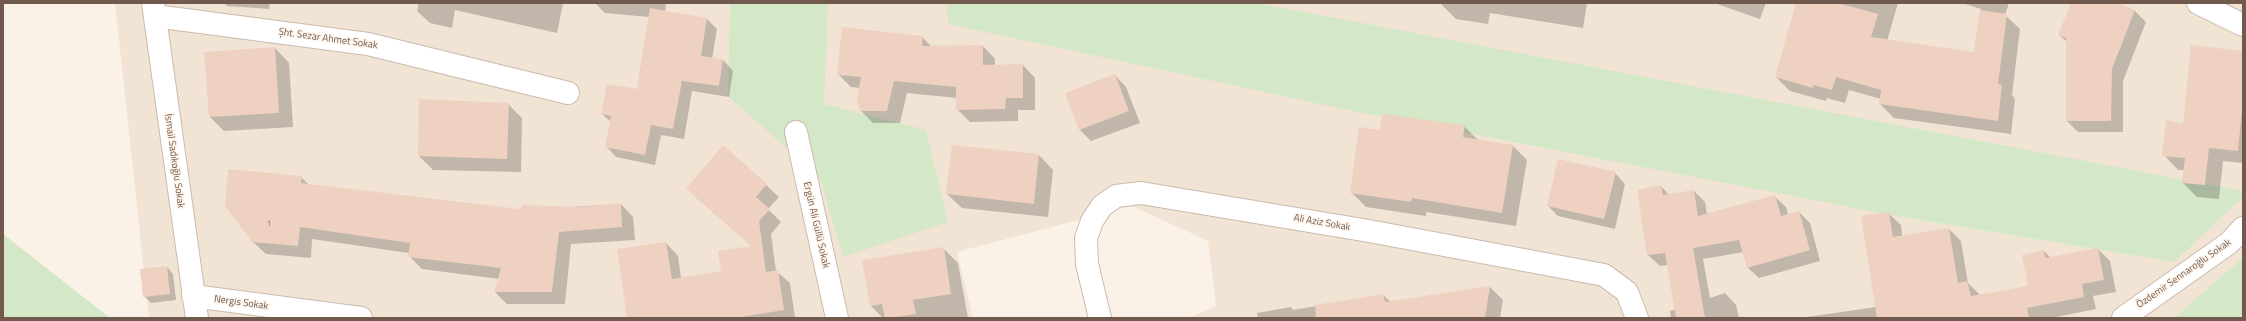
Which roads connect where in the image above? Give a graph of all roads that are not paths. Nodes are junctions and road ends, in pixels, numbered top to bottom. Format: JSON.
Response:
{"nodes":[{"id":1,"x":2198,"y":3,"type":"edge"},
{"id":2,"x":154,"y":9,"type":"edge"},
{"id":3,"x":2243,"y":25,"type":"edge"},
{"id":4,"x":568,"y":93,"type":"dead end"},
{"id":5,"x":796,"y":132,"type":"dead end"},
{"id":6,"x":2243,"y":228,"type":"edge"},
{"id":7,"x":193,"y":296,"type":"junction"},
{"id":8,"x":197,"y":318,"type":"edge"},
{"id":9,"x":361,"y":318,"type":"edge"},
{"id":10,"x":837,"y":318,"type":"edge"},
{"id":11,"x":1100,"y":318,"type":"edge"},
{"id":12,"x":1637,"y":318,"type":"edge"},
{"id":13,"x":2123,"y":318,"type":"edge"}],
"edges":[{"from":1,"to":3,"type":"street"},
{"from":2,"to":4,"type":"street","name":"Şht. Sezar Ahmet Sokak"},
{"from":2,"to":7,"type":"street","name":"İsmail Sadıkoğlu Sokak"},
{"from":5,"to":10,"type":"street","name":"Ergün Ali Güllü Sokak"},
{"from":6,"to":13,"type":"street","name":"Özdemir Sennaroğlu Sokak"},
{"from":7,"to":8,"type":"street","name":"İsmail Sadıkoğlu Sokak"},
{"from":7,"to":9,"type":"street","name":"Nergis Sokak"},
{"from":11,"to":12,"type":"street","name":"Ali Aziz Sokak"}]}
